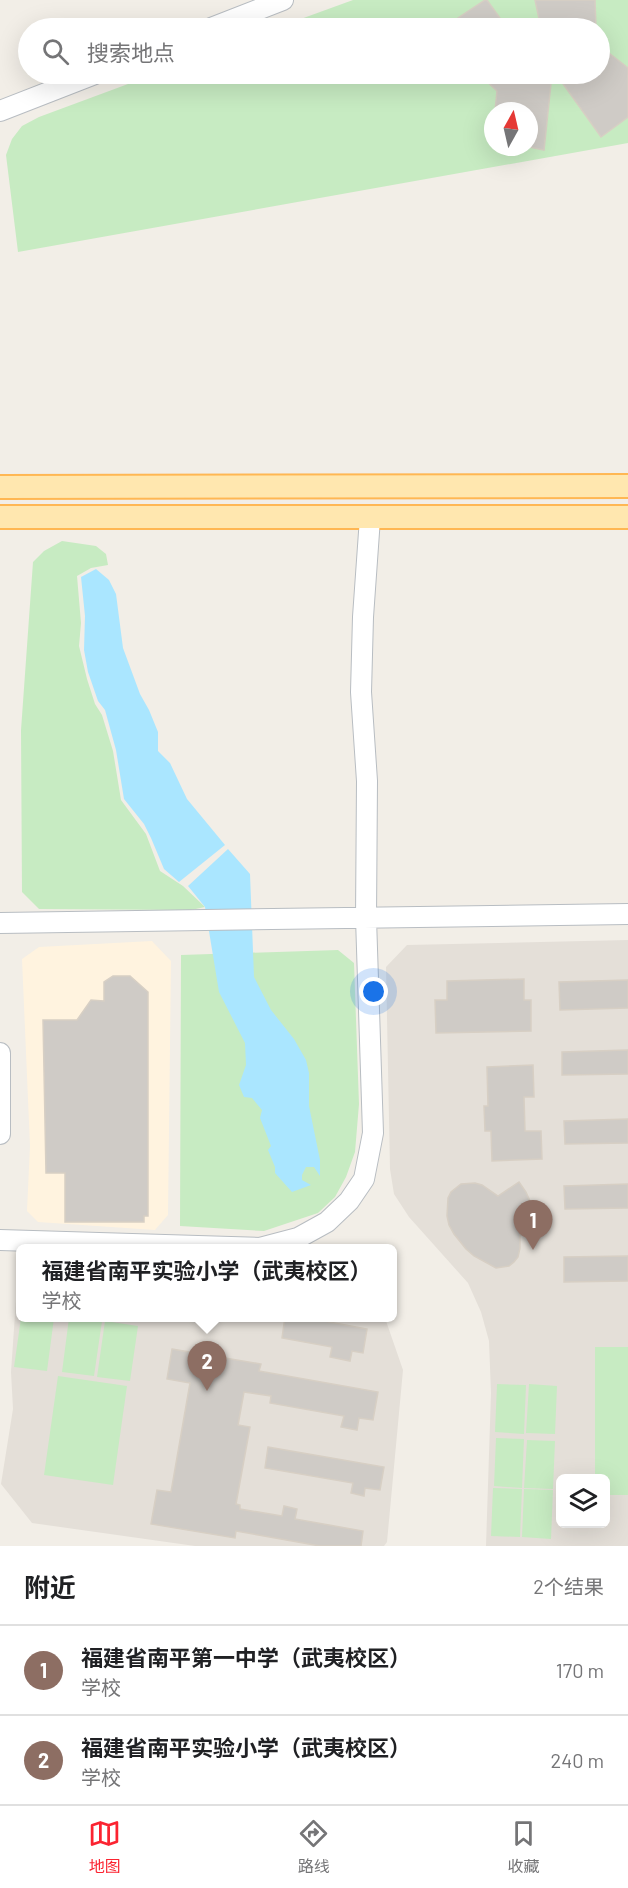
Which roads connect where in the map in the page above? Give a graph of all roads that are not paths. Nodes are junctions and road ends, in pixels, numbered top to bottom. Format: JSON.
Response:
{"nodes":[{"id":1,"x":284,"y":0,"type":"edge"},
{"id":2,"x":237,"y":18,"type":"edge"},
{"id":3,"x":69,"y":84,"type":"edge"},
{"id":4,"x":0,"y":111,"type":"edge"},
{"id":5,"x":623,"y":485,"type":"edge"},
{"id":6,"x":0,"y":487,"type":"edge"},
{"id":7,"x":0,"y":517,"type":"edge"},
{"id":8,"x":627,"y":517,"type":"edge"},
{"id":9,"x":370,"y":518,"type":"junction"},
{"id":10,"x":628,"y":914,"type":"edge"},
{"id":11,"x":367,"y":922,"type":"junction"},
{"id":12,"x":628,"y":922,"type":"edge"},
{"id":13,"x":0,"y":923,"type":"edge"},
{"id":14,"x":156,"y":924,"type":"junction"},
{"id":15,"x":0,"y":930,"type":"edge"},
{"id":16,"x":0,"y":1053,"type":"edge"},
{"id":17,"x":0,"y":1134,"type":"edge"},
{"id":18,"x":0,"y":1240,"type":"edge"},
{"id":19,"x":130,"y":1244,"type":"edge"},
{"id":20,"x":275,"y":1244,"type":"edge"}],
"edges":[{"from":1,"to":2,"type":"street"},
{"from":3,"to":4,"type":"street"},
{"from":5,"to":6,"type":"main road"},
{"from":7,"to":9,"type":"main road"},
{"from":8,"to":9,"type":"main road"},
{"from":9,"to":11,"type":"street"},
{"from":10,"to":11,"type":"street"},
{"from":11,"to":12,"type":"street"},
{"from":11,"to":14,"type":"street"},
{"from":11,"to":20,"type":"street"},
{"from":13,"to":14,"type":"street"},
{"from":14,"to":15,"type":"street"},
{"from":16,"to":17,"type":"street"},
{"from":18,"to":19,"type":"street"}]}
